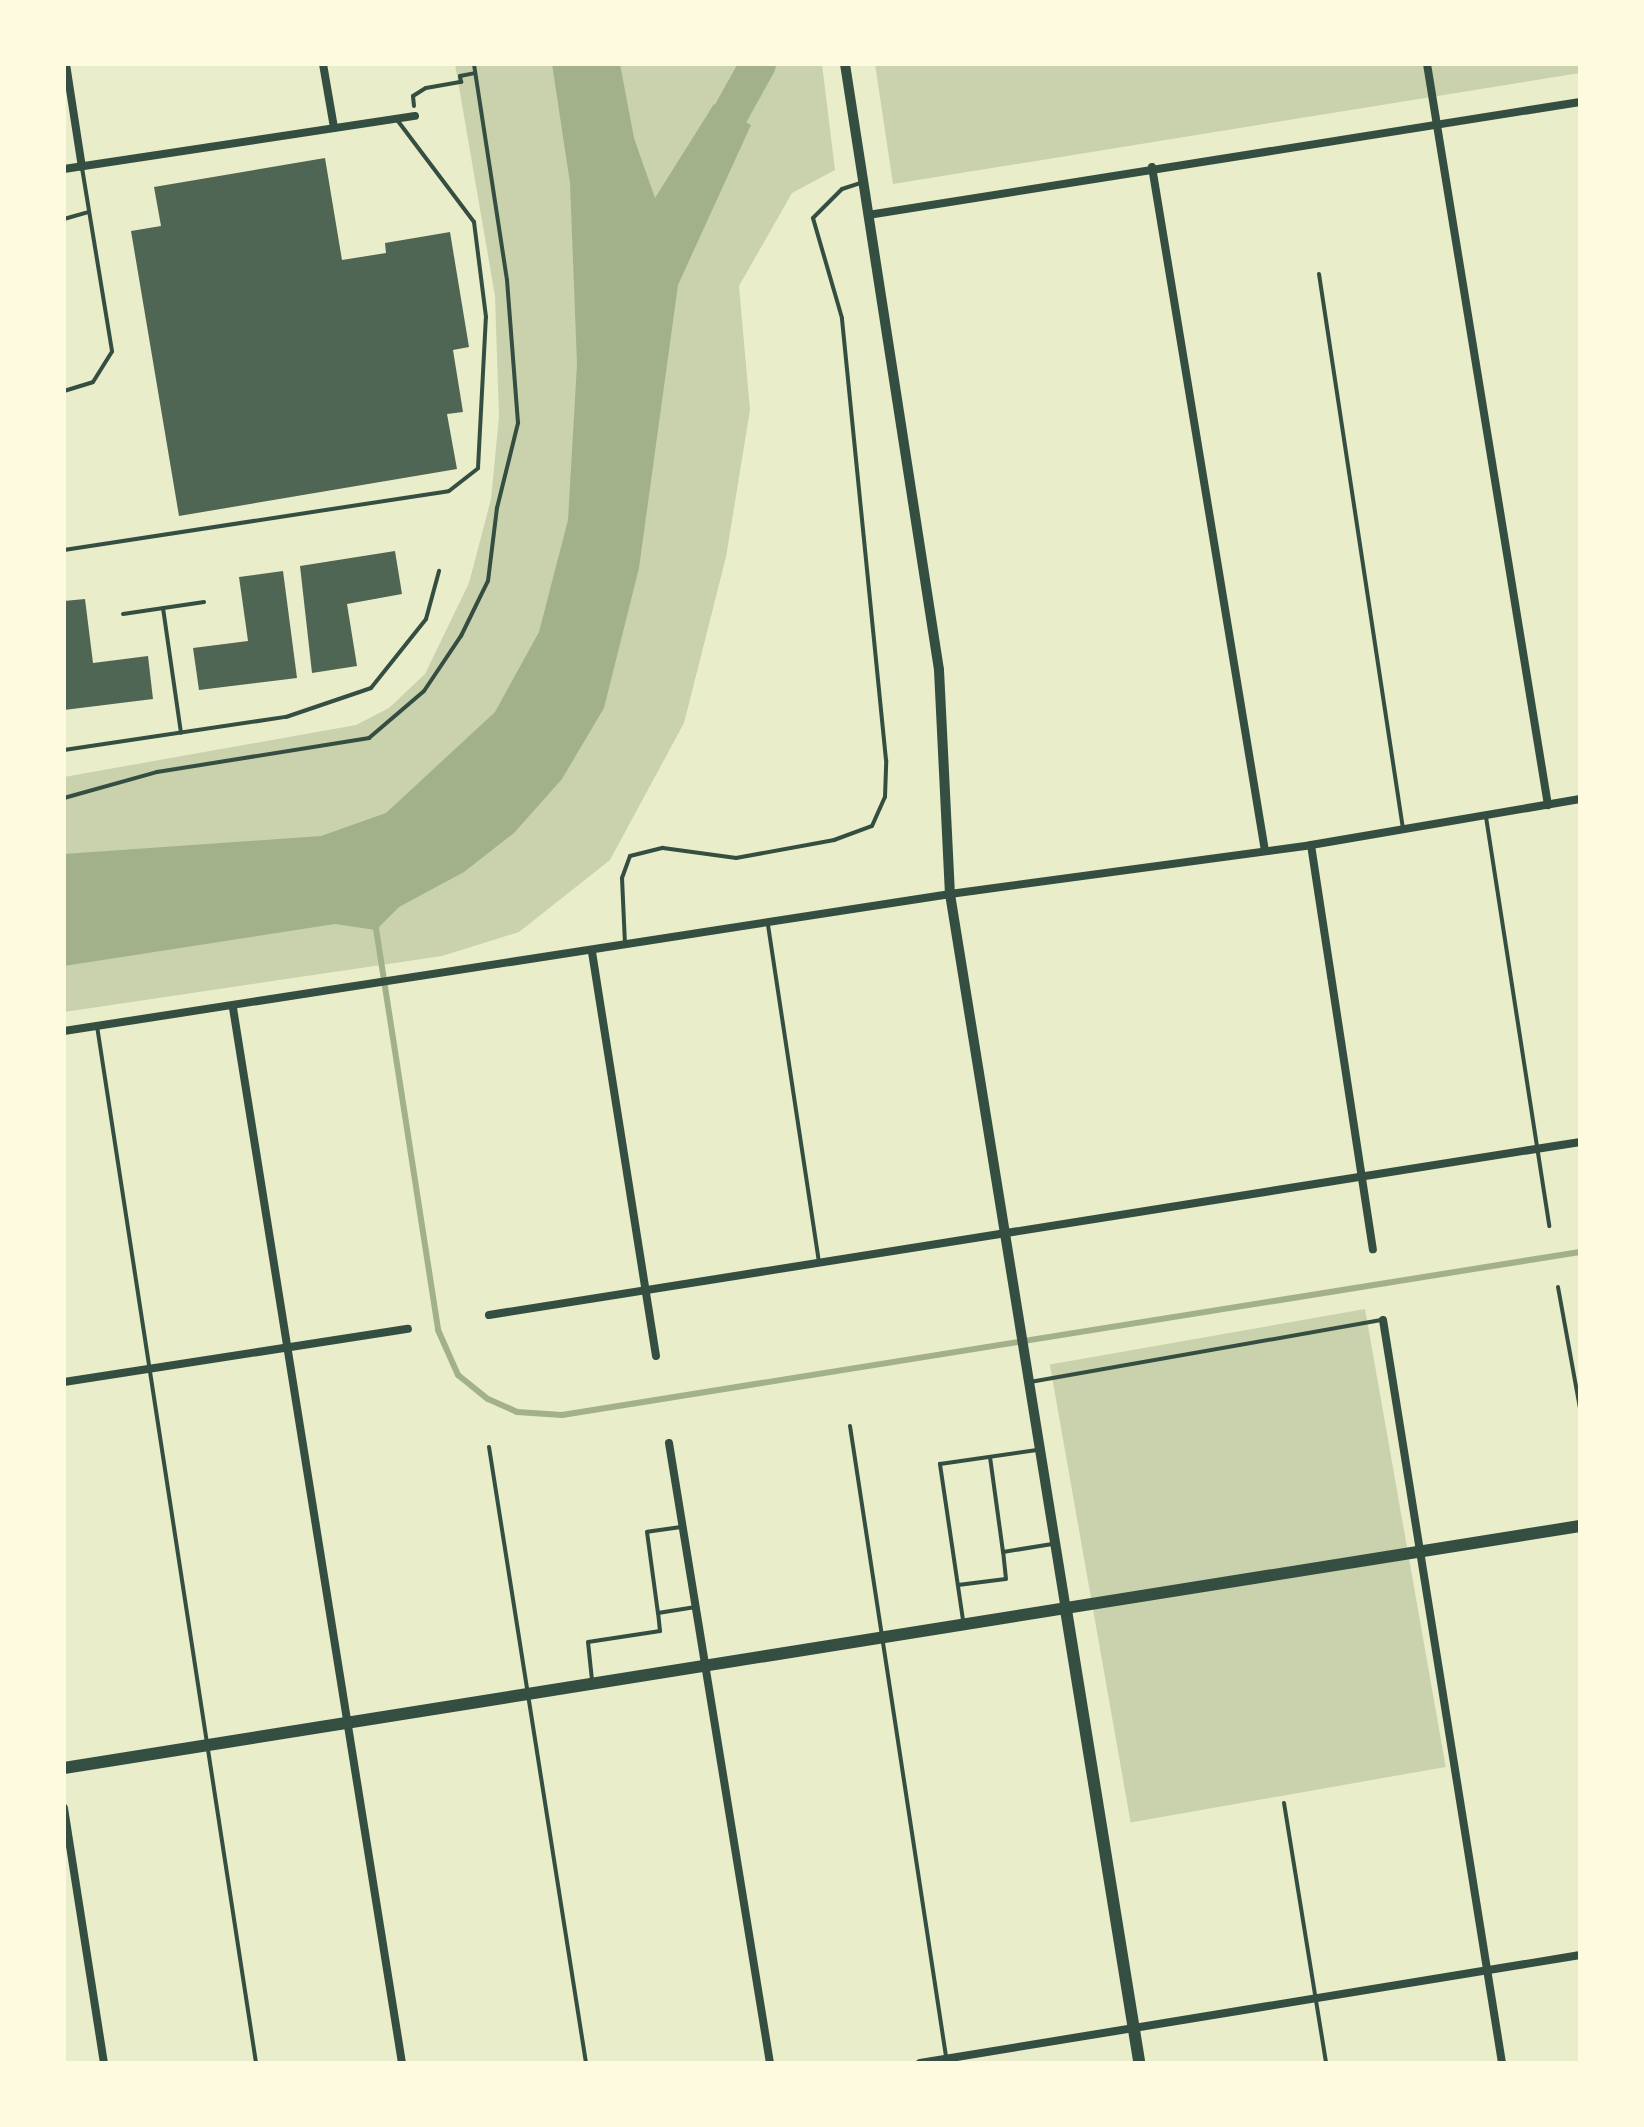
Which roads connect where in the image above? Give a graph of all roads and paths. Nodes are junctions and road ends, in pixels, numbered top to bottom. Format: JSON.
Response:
{"nodes":[{"id":1,"x":66,"y":64,"type":"edge"},
{"id":2,"x":323,"y":64,"type":"edge"},
{"id":3,"x":474,"y":64,"type":"edge"},
{"id":4,"x":845,"y":64,"type":"edge"},
{"id":5,"x":1427,"y":64,"type":"edge"},
{"id":6,"x":475,"y":73,"type":"junction"},
{"id":7,"x":1580,"y":102,"type":"edge"},
{"id":8,"x":415,"y":116,"type":"joint"},
{"id":9,"x":396,"y":119,"type":"junction"},
{"id":10,"x":1437,"y":125,"type":"junction"},
{"id":11,"x":334,"y":128,"type":"junction"},
{"id":12,"x":82,"y":167,"type":"junction"},
{"id":13,"x":1152,"y":167,"type":"junction"},
{"id":14,"x":64,"y":169,"type":"edge"},
{"id":15,"x":863,"y":181,"type":"junction"},
{"id":16,"x":89,"y":212,"type":"junction"},
{"id":17,"x":868,"y":215,"type":"junction"},
{"id":18,"x":64,"y":219,"type":"edge"},
{"id":19,"x":1319,"y":274,"type":"dead end"},
{"id":20,"x":64,"y":391,"type":"edge"},
{"id":21,"x":64,"y":550,"type":"edge"},
{"id":22,"x":439,"y":571,"type":"dead end"},
{"id":23,"x":204,"y":602,"type":"dead end"},
{"id":24,"x":163,"y":608,"type":"junction"},
{"id":25,"x":123,"y":614,"type":"dead end"},
{"id":26,"x":181,"y":733,"type":"junction"},
{"id":27,"x":64,"y":750,"type":"edge"},
{"id":28,"x":64,"y":798,"type":"edge"},
{"id":29,"x":1580,"y":799,"type":"edge"},
{"id":30,"x":1548,"y":805,"type":"junction"},
{"id":31,"x":1486,"y":816,"type":"junction"},
{"id":32,"x":1404,"y":830,"type":"junction"},
{"id":33,"x":1311,"y":845,"type":"junction"},
{"id":34,"x":1265,"y":851,"type":"junction"},
{"id":35,"x":950,"y":894,"type":"junction"},
{"id":36,"x":768,"y":925,"type":"junction"},
{"id":37,"x":626,"y":947,"type":"junction"},
{"id":38,"x":592,"y":952,"type":"junction"},
{"id":39,"x":233,"y":1008,"type":"junction"},
{"id":40,"x":97,"y":1025,"type":"junction"},
{"id":41,"x":64,"y":1031,"type":"edge"},
{"id":42,"x":1580,"y":1142,"type":"edge"},
{"id":43,"x":1538,"y":1149,"type":"junction"},
{"id":44,"x":1364,"y":1177,"type":"junction"},
{"id":45,"x":1549,"y":1226,"type":"dead end"},
{"id":46,"x":1006,"y":1231,"type":"junction"},
{"id":47,"x":1373,"y":1249,"type":"dead end"},
{"id":48,"x":819,"y":1263,"type":"junction"},
{"id":49,"x":1558,"y":1287,"type":"dead end"},
{"id":50,"x":645,"y":1290,"type":"junction"},
{"id":51,"x":489,"y":1315,"type":"dead end"},
{"id":52,"x":1383,"y":1320,"type":"joint"},
{"id":53,"x":408,"y":1329,"type":"dead end"},
{"id":54,"x":288,"y":1347,"type":"junction"},
{"id":55,"x":656,"y":1356,"type":"dead end"},
{"id":56,"x":150,"y":1368,"type":"junction"},
{"id":57,"x":1028,"y":1378,"type":"junction"},
{"id":58,"x":64,"y":1382,"type":"edge"},
{"id":59,"x":1580,"y":1408,"type":"edge"},
{"id":60,"x":850,"y":1426,"type":"dead end"},
{"id":61,"x":669,"y":1443,"type":"dead end"},
{"id":62,"x":489,"y":1447,"type":"dead end"},
{"id":63,"x":1039,"y":1450,"type":"junction"},
{"id":64,"x":990,"y":1457,"type":"junction"},
{"id":65,"x":1580,"y":1526,"type":"edge"},
{"id":66,"x":683,"y":1527,"type":"junction"},
{"id":67,"x":1055,"y":1544,"type":"junction"},
{"id":68,"x":1421,"y":1551,"type":"junction"},
{"id":69,"x":1003,"y":1552,"type":"junction"},
{"id":70,"x":958,"y":1585,"type":"junction"},
{"id":71,"x":696,"y":1607,"type":"junction"},
{"id":72,"x":1066,"y":1610,"type":"junction"},
{"id":73,"x":658,"y":1613,"type":"junction"},
{"id":74,"x":963,"y":1626,"type":"junction"},
{"id":75,"x":881,"y":1640,"type":"junction"},
{"id":76,"x":706,"y":1667,"type":"junction"},
{"id":77,"x":592,"y":1684,"type":"junction"},
{"id":78,"x":528,"y":1694,"type":"junction"},
{"id":79,"x":349,"y":1722,"type":"junction"},
{"id":80,"x":206,"y":1745,"type":"junction"},
{"id":81,"x":64,"y":1768,"type":"edge"},
{"id":82,"x":1284,"y":1803,"type":"dead end"},
{"id":83,"x":64,"y":1808,"type":"edge"},
{"id":84,"x":1580,"y":1955,"type":"edge"},
{"id":85,"x":1486,"y":1968,"type":"junction"},
{"id":86,"x":1316,"y":1997,"type":"junction"},
{"id":87,"x":1133,"y":2029,"type":"junction"},
{"id":88,"x":946,"y":2061,"type":"edge"},
{"id":89,"x":104,"y":2063,"type":"edge"},
{"id":90,"x":256,"y":2063,"type":"edge"},
{"id":91,"x":402,"y":2063,"type":"edge"},
{"id":92,"x":586,"y":2063,"type":"edge"},
{"id":93,"x":770,"y":2063,"type":"edge"},
{"id":94,"x":920,"y":2063,"type":"edge"},
{"id":95,"x":1139,"y":2063,"type":"edge"},
{"id":96,"x":1326,"y":2063,"type":"edge"},
{"id":97,"x":1502,"y":2063,"type":"edge"}],
"edges":[{"from":1,"to":12,"type":"street"},
{"from":2,"to":11,"type":"street"},
{"from":3,"to":6,"type":"path"},
{"from":4,"to":15,"type":"street"},
{"from":5,"to":10,"type":"street"},
{"from":6,"to":8,"type":"path"},
{"from":6,"to":28,"type":"path"},
{"from":7,"to":10,"type":"street"},
{"from":8,"to":9,"type":"street"},
{"from":9,"to":11,"type":"street"},
{"from":9,"to":21,"type":"lane"},
{"from":10,"to":13,"type":"street"},
{"from":10,"to":30,"type":"street"},
{"from":11,"to":12,"type":"street"},
{"from":12,"to":14,"type":"street"},
{"from":12,"to":16,"type":"lane"},
{"from":13,"to":17,"type":"street"},
{"from":13,"to":34,"type":"street"},
{"from":15,"to":17,"type":"street"},
{"from":15,"to":37,"type":"lane"},
{"from":16,"to":18,"type":"lane"},
{"from":16,"to":20,"type":"lane"},
{"from":17,"to":35,"type":"street"},
{"from":19,"to":32,"type":"lane"},
{"from":22,"to":26,"type":"lane"},
{"from":23,"to":24,"type":"lane"},
{"from":24,"to":25,"type":"lane"},
{"from":24,"to":26,"type":"lane"},
{"from":26,"to":27,"type":"lane"},
{"from":29,"to":30,"type":"street"},
{"from":30,"to":31,"type":"street"},
{"from":31,"to":32,"type":"street"},
{"from":31,"to":43,"type":"lane"},
{"from":32,"to":33,"type":"street"},
{"from":33,"to":34,"type":"street"},
{"from":33,"to":44,"type":"street"},
{"from":34,"to":35,"type":"street"},
{"from":35,"to":36,"type":"street"},
{"from":35,"to":46,"type":"street"},
{"from":36,"to":37,"type":"street"},
{"from":36,"to":48,"type":"lane"},
{"from":37,"to":38,"type":"street"},
{"from":38,"to":39,"type":"street"},
{"from":38,"to":50,"type":"street"},
{"from":39,"to":40,"type":"street"},
{"from":39,"to":54,"type":"street"},
{"from":40,"to":41,"type":"street"},
{"from":40,"to":56,"type":"lane"},
{"from":42,"to":43,"type":"street"},
{"from":43,"to":44,"type":"street"},
{"from":43,"to":45,"type":"lane"},
{"from":44,"to":46,"type":"street"},
{"from":44,"to":47,"type":"street"},
{"from":46,"to":48,"type":"street"},
{"from":46,"to":57,"type":"street"},
{"from":48,"to":50,"type":"street"},
{"from":49,"to":59,"type":"lane"},
{"from":50,"to":51,"type":"street"},
{"from":50,"to":55,"type":"street"},
{"from":52,"to":57,"type":"lane"},
{"from":52,"to":68,"type":"street"},
{"from":53,"to":54,"type":"street"},
{"from":54,"to":56,"type":"street"},
{"from":54,"to":79,"type":"street"},
{"from":56,"to":58,"type":"street"},
{"from":56,"to":80,"type":"lane"},
{"from":57,"to":63,"type":"street"},
{"from":60,"to":75,"type":"lane"},
{"from":61,"to":66,"type":"street"},
{"from":62,"to":78,"type":"lane"},
{"from":63,"to":64,"type":"lane"},
{"from":63,"to":67,"type":"street"},
{"from":64,"to":69,"type":"lane"},
{"from":64,"to":70,"type":"lane"},
{"from":65,"to":68,"type":"main road"},
{"from":66,"to":71,"type":"street"},
{"from":66,"to":73,"type":"lane"},
{"from":67,"to":69,"type":"lane"},
{"from":67,"to":72,"type":"street"},
{"from":68,"to":72,"type":"main road"},
{"from":68,"to":85,"type":"street"},
{"from":69,"to":70,"type":"lane"},
{"from":70,"to":74,"type":"lane"},
{"from":71,"to":73,"type":"lane"},
{"from":71,"to":76,"type":"street"},
{"from":72,"to":74,"type":"main road"},
{"from":72,"to":87,"type":"main road"},
{"from":73,"to":77,"type":"lane"},
{"from":74,"to":75,"type":"main road"},
{"from":75,"to":76,"type":"main road"},
{"from":75,"to":88,"type":"lane"},
{"from":76,"to":77,"type":"main road"},
{"from":76,"to":93,"type":"street"},
{"from":77,"to":78,"type":"main road"},
{"from":78,"to":79,"type":"main road"},
{"from":78,"to":92,"type":"lane"},
{"from":79,"to":80,"type":"main road"},
{"from":79,"to":91,"type":"street"},
{"from":80,"to":81,"type":"main road"},
{"from":80,"to":90,"type":"lane"},
{"from":82,"to":86,"type":"lane"},
{"from":83,"to":89,"type":"street"},
{"from":84,"to":85,"type":"street"},
{"from":85,"to":86,"type":"street"},
{"from":85,"to":97,"type":"street"},
{"from":86,"to":87,"type":"street"},
{"from":86,"to":96,"type":"lane"},
{"from":87,"to":88,"type":"street"},
{"from":87,"to":95,"type":"main road"},
{"from":88,"to":94,"type":"street"}]}
